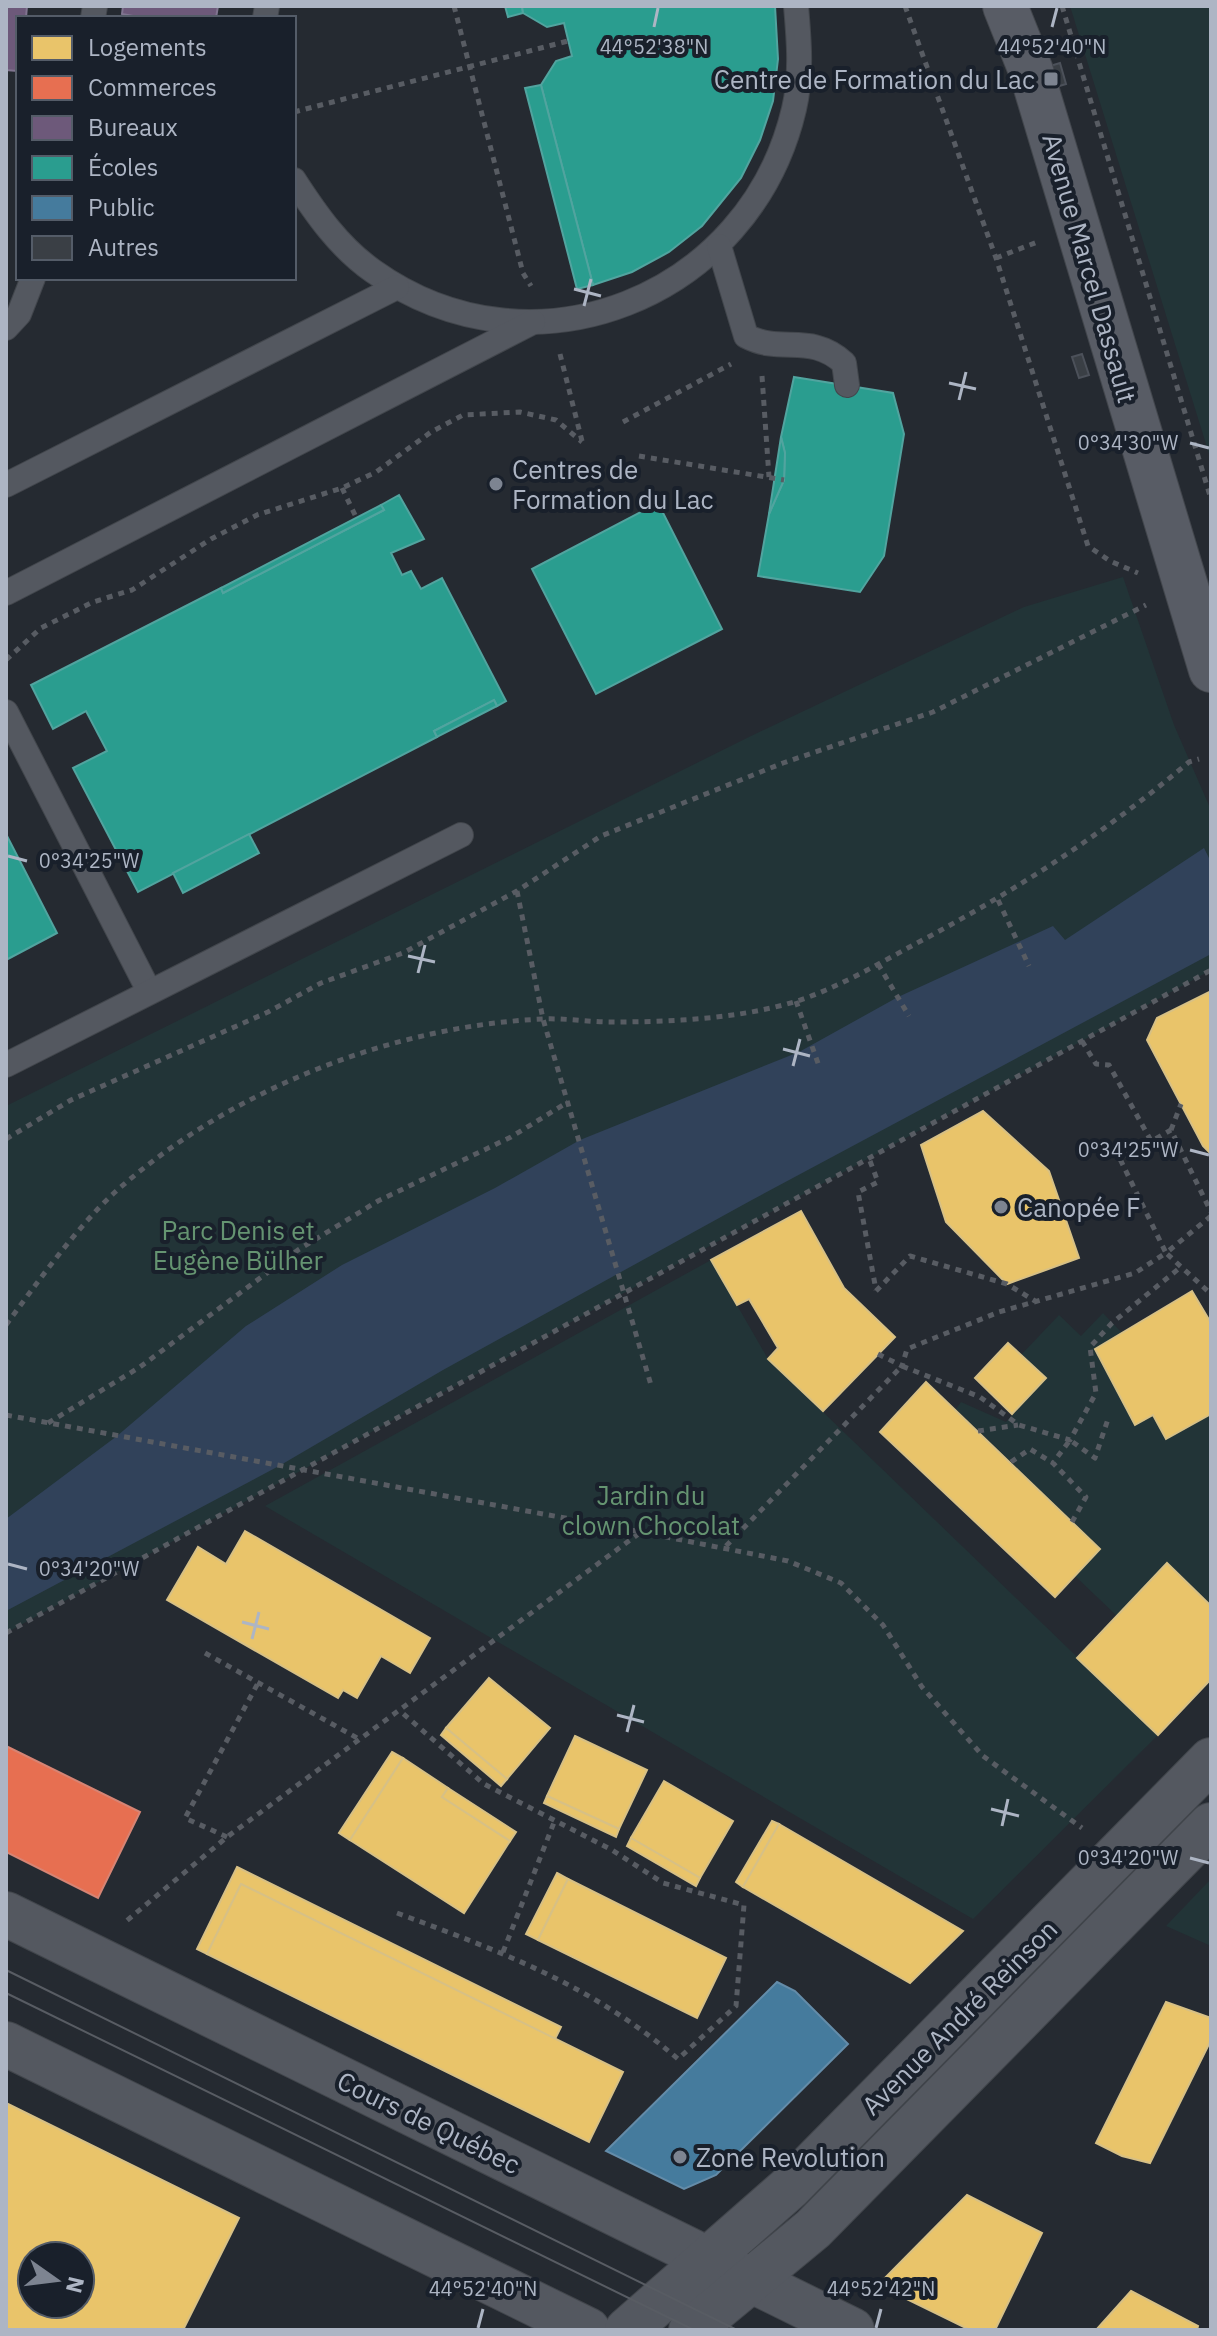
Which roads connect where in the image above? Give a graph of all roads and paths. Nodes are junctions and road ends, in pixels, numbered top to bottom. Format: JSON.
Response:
{"nodes":[{"id":1,"x":454,"y":6,"type":"edge"},
{"id":2,"x":796,"y":6,"type":"edge"},
{"id":3,"x":905,"y":6,"type":"edge"},
{"id":4,"x":1005,"y":6,"type":"edge"},
{"id":5,"x":1062,"y":6,"type":"edge"},
{"id":6,"x":568,"y":41,"type":"dead end"},
{"id":7,"x":470,"y":66,"type":"junction"},
{"id":8,"x":296,"y":111,"type":"edge"},
{"id":9,"x":296,"y":183,"type":"edge"},
{"id":10,"x":719,"y":246,"type":"junction"},
{"id":11,"x":32,"y":280,"type":"edge"},
{"id":12,"x":397,"y":287,"type":"junction"},
{"id":13,"x":542,"y":322,"type":"junction"},
{"id":14,"x":6,"y":328,"type":"edge"},
{"id":15,"x":757,"y":342,"type":"junction"},
{"id":16,"x":847,"y":385,"type":"dead end"},
{"id":17,"x":623,"y":422,"type":"dead end"},
{"id":18,"x":639,"y":456,"type":"dead end"},
{"id":19,"x":769,"y":477,"type":"junction"},
{"id":20,"x":784,"y":480,"type":"dead end"},
{"id":21,"x":6,"y":485,"type":"edge"},
{"id":22,"x":342,"y":488,"type":"junction"},
{"id":23,"x":1211,"y":499,"type":"edge"},
{"id":24,"x":356,"y":517,"type":"dead end"},
{"id":25,"x":1142,"y":584,"type":"dead end"},
{"id":26,"x":6,"y":593,"type":"edge"},
{"id":27,"x":1145,"y":594,"type":"dead end"},
{"id":28,"x":1147,"y":605,"type":"dead end"},
{"id":29,"x":1133,"y":610,"type":"dead end"},
{"id":30,"x":6,"y":660,"type":"edge"},
{"id":31,"x":1211,"y":670,"type":"edge"},
{"id":32,"x":6,"y":712,"type":"edge"},
{"id":33,"x":1199,"y":759,"type":"dead end"},
{"id":34,"x":461,"y":835,"type":"dead end"},
{"id":35,"x":517,"y":891,"type":"junction"},
{"id":36,"x":998,"y":900,"type":"junction"},
{"id":37,"x":878,"y":964,"type":"junction"},
{"id":38,"x":1029,"y":966,"type":"dead end"},
{"id":39,"x":1211,"y":970,"type":"edge"},
{"id":40,"x":149,"y":991,"type":"junction"},
{"id":41,"x":796,"y":1001,"type":"junction"},
{"id":42,"x":909,"y":1016,"type":"dead end"},
{"id":43,"x":543,"y":1019,"type":"junction"},
{"id":44,"x":1082,"y":1041,"type":"junction"},
{"id":45,"x":6,"y":1065,"type":"edge"},
{"id":46,"x":819,"y":1066,"type":"dead end"},
{"id":47,"x":568,"y":1102,"type":"junction"},
{"id":48,"x":1181,"y":1104,"type":"dead end"},
{"id":49,"x":1171,"y":1130,"type":"junction"},
{"id":50,"x":6,"y":1139,"type":"edge"},
{"id":51,"x":1150,"y":1139,"type":"junction"},
{"id":52,"x":870,"y":1161,"type":"junction"},
{"id":53,"x":1211,"y":1214,"type":"edge"},
{"id":54,"x":1166,"y":1253,"type":"junction"},
{"id":55,"x":1182,"y":1266,"type":"junction"},
{"id":56,"x":1198,"y":1282,"type":"junction"},
{"id":57,"x":1192,"y":1291,"type":"dead end"},
{"id":58,"x":625,"y":1292,"type":"junction"},
{"id":59,"x":1211,"y":1294,"type":"edge"},
{"id":60,"x":1036,"y":1301,"type":"junction"},
{"id":61,"x":6,"y":1325,"type":"edge"},
{"id":62,"x":878,"y":1354,"type":"dead end"},
{"id":63,"x":902,"y":1366,"type":"junction"},
{"id":64,"x":651,"y":1385,"type":"dead end"},
{"id":65,"x":6,"y":1415,"type":"edge"},
{"id":66,"x":1109,"y":1416,"type":"dead end"},
{"id":67,"x":48,"y":1423,"type":"junction"},
{"id":68,"x":1019,"y":1425,"type":"junction"},
{"id":69,"x":978,"y":1431,"type":"dead end"},
{"id":70,"x":1070,"y":1440,"type":"junction"},
{"id":71,"x":1011,"y":1462,"type":"dead end"},
{"id":72,"x":1053,"y":1463,"type":"junction"},
{"id":73,"x":302,"y":1470,"type":"junction"},
{"id":74,"x":1072,"y":1522,"type":"dead end"},
{"id":75,"x":641,"y":1532,"type":"junction"},
{"id":76,"x":726,"y":1546,"type":"junction"},
{"id":77,"x":6,"y":1633,"type":"edge"},
{"id":78,"x":205,"y":1653,"type":"dead end"},
{"id":79,"x":258,"y":1683,"type":"junction"},
{"id":80,"x":399,"y":1710,"type":"junction"},
{"id":81,"x":359,"y":1739,"type":"junction"},
{"id":82,"x":1211,"y":1760,"type":"edge"},
{"id":83,"x":555,"y":1820,"type":"junction"},
{"id":84,"x":1211,"y":1825,"type":"edge"},
{"id":85,"x":1088,"y":1834,"type":"dead end"},
{"id":86,"x":227,"y":1837,"type":"junction"},
{"id":87,"x":397,"y":1913,"type":"dead end"},
{"id":88,"x":6,"y":1914,"type":"edge"},
{"id":89,"x":121,"y":1925,"type":"dead end"},
{"id":90,"x":503,"y":1952,"type":"junction"},
{"id":91,"x":6,"y":2044,"type":"edge"},
{"id":92,"x":709,"y":2259,"type":"junction"},
{"id":93,"x":749,"y":2279,"type":"junction"},
{"id":94,"x":588,"y":2330,"type":"edge"},
{"id":95,"x":627,"y":2330,"type":"edge"},
{"id":96,"x":691,"y":2330,"type":"edge"},
{"id":97,"x":852,"y":2330,"type":"edge"}],
"edges":[{"from":1,"to":7,"type":"path"},
{"from":2,"to":10,"type":"lane"},
{"from":3,"to":25,"type":"path"},
{"from":4,"to":31,"type":"street","name":"Avenue Marcel Dassault"},
{"from":5,"to":23,"type":"path"},
{"from":6,"to":7,"type":"path"},
{"from":7,"to":8,"type":"path"},
{"from":7,"to":13,"type":"path"},
{"from":9,"to":12,"type":"lane"},
{"from":10,"to":13,"type":"lane"},
{"from":10,"to":15,"type":"lane"},
{"from":11,"to":14,"type":"lane"},
{"from":12,"to":13,"type":"lane"},
{"from":12,"to":21,"type":"lane"},
{"from":13,"to":22,"type":"path"},
{"from":13,"to":26,"type":"lane"},
{"from":15,"to":16,"type":"lane"},
{"from":15,"to":17,"type":"path"},
{"from":15,"to":19,"type":"path"},
{"from":18,"to":19,"type":"path"},
{"from":19,"to":20,"type":"path"},
{"from":22,"to":24,"type":"path"},
{"from":22,"to":30,"type":"path"},
{"from":27,"to":28,"type":"path"},
{"from":29,"to":35,"type":"path"},
{"from":32,"to":40,"type":"lane"},
{"from":33,"to":36,"type":"path"},
{"from":34,"to":40,"type":"lane"},
{"from":35,"to":43,"type":"path"},
{"from":35,"to":50,"type":"path"},
{"from":36,"to":37,"type":"path"},
{"from":36,"to":38,"type":"path"},
{"from":37,"to":41,"type":"path"},
{"from":37,"to":42,"type":"path"},
{"from":39,"to":44,"type":"path"},
{"from":40,"to":45,"type":"lane"},
{"from":41,"to":43,"type":"path"},
{"from":41,"to":46,"type":"path"},
{"from":43,"to":47,"type":"path"},
{"from":43,"to":61,"type":"path"},
{"from":44,"to":51,"type":"path"},
{"from":44,"to":52,"type":"path"},
{"from":47,"to":58,"type":"path"},
{"from":47,"to":67,"type":"path"},
{"from":48,"to":49,"type":"path"},
{"from":49,"to":51,"type":"path"},
{"from":49,"to":53,"type":"path"},
{"from":51,"to":54,"type":"path"},
{"from":52,"to":58,"type":"path"},
{"from":52,"to":60,"type":"path"},
{"from":53,"to":54,"type":"path"},
{"from":54,"to":55,"type":"path"},
{"from":54,"to":60,"type":"path"},
{"from":55,"to":56,"type":"path"},
{"from":55,"to":70,"type":"path"},
{"from":56,"to":57,"type":"path"},
{"from":56,"to":59,"type":"path"},
{"from":58,"to":64,"type":"path"},
{"from":58,"to":73,"type":"path"},
{"from":60,"to":63,"type":"path"},
{"from":62,"to":63,"type":"path"},
{"from":63,"to":68,"type":"path"},
{"from":63,"to":76,"type":"path"},
{"from":65,"to":67,"type":"path"},
{"from":66,"to":70,"type":"path"},
{"from":67,"to":73,"type":"path"},
{"from":68,"to":69,"type":"path"},
{"from":68,"to":70,"type":"path"},
{"from":70,"to":72,"type":"path"},
{"from":71,"to":72,"type":"path"},
{"from":72,"to":74,"type":"path"},
{"from":73,"to":75,"type":"path"},
{"from":73,"to":77,"type":"path"},
{"from":75,"to":76,"type":"path"},
{"from":75,"to":80,"type":"path"},
{"from":76,"to":85,"type":"path"},
{"from":78,"to":79,"type":"path"},
{"from":79,"to":81,"type":"path"},
{"from":79,"to":86,"type":"path"},
{"from":80,"to":81,"type":"path"},
{"from":80,"to":83,"type":"path"},
{"from":81,"to":86,"type":"path"},
{"from":82,"to":92,"type":"street","name":"Avenue André Reinson"},
{"from":83,"to":90,"type":"path"},
{"from":83,"to":90,"type":"path"},
{"from":84,"to":93,"type":"street","name":"Avenue André Reinson"},
{"from":86,"to":89,"type":"path"},
{"from":87,"to":90,"type":"path"},
{"from":88,"to":92,"type":"street","name":"Cours de Québec"},
{"from":91,"to":94,"type":"street"},
{"from":92,"to":93,"type":"street","name":"Cours de Québec"},
{"from":92,"to":95,"type":"street","name":"Avenue André Reinson"},
{"from":93,"to":96,"type":"street","name":"Avenue André Reinson"},
{"from":93,"to":97,"type":"street","name":"Cours de Québec"}]}
